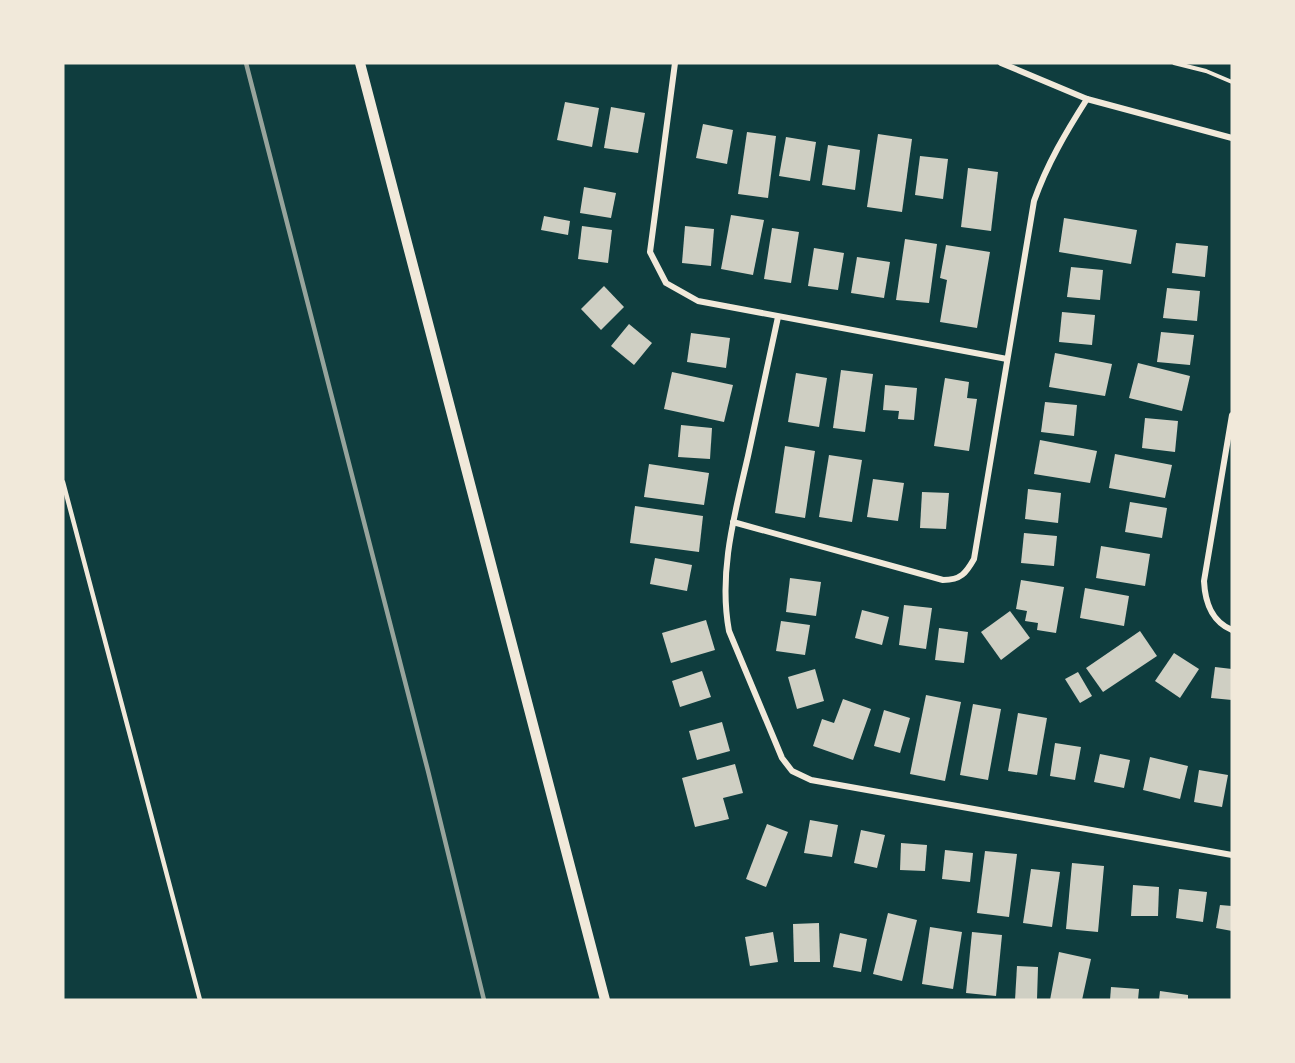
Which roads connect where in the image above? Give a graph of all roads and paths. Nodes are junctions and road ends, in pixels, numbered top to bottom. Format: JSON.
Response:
{"nodes":[{"id":1,"x":360,"y":63,"type":"edge"},
{"id":2,"x":675,"y":63,"type":"edge"},
{"id":3,"x":1174,"y":63,"type":"edge"},
{"id":4,"x":1004,"y":64,"type":"edge"},
{"id":5,"x":1232,"y":82,"type":"edge"},
{"id":6,"x":1087,"y":99,"type":"junction"},
{"id":7,"x":1232,"y":138,"type":"edge"},
{"id":8,"x":778,"y":317,"type":"junction"},
{"id":9,"x":1007,"y":359,"type":"junction"},
{"id":10,"x":1232,"y":415,"type":"edge"},
{"id":11,"x":63,"y":482,"type":"edge"},
{"id":12,"x":733,"y":522,"type":"junction"},
{"id":13,"x":1232,"y":630,"type":"edge"},
{"id":14,"x":1232,"y":855,"type":"edge"},
{"id":15,"x":200,"y":1000,"type":"edge"},
{"id":16,"x":605,"y":1000,"type":"edge"}],
"edges":[{"from":1,"to":16,"type":"street"},
{"from":2,"to":8,"type":"street"},
{"from":3,"to":5,"type":"path"},
{"from":4,"to":6,"type":"street"},
{"from":6,"to":7,"type":"street"},
{"from":6,"to":9,"type":"street"},
{"from":8,"to":9,"type":"street"},
{"from":8,"to":12,"type":"street"},
{"from":9,"to":12,"type":"street"},
{"from":10,"to":13,"type":"street"},
{"from":11,"to":15,"type":"lane"},
{"from":12,"to":14,"type":"street"}]}
